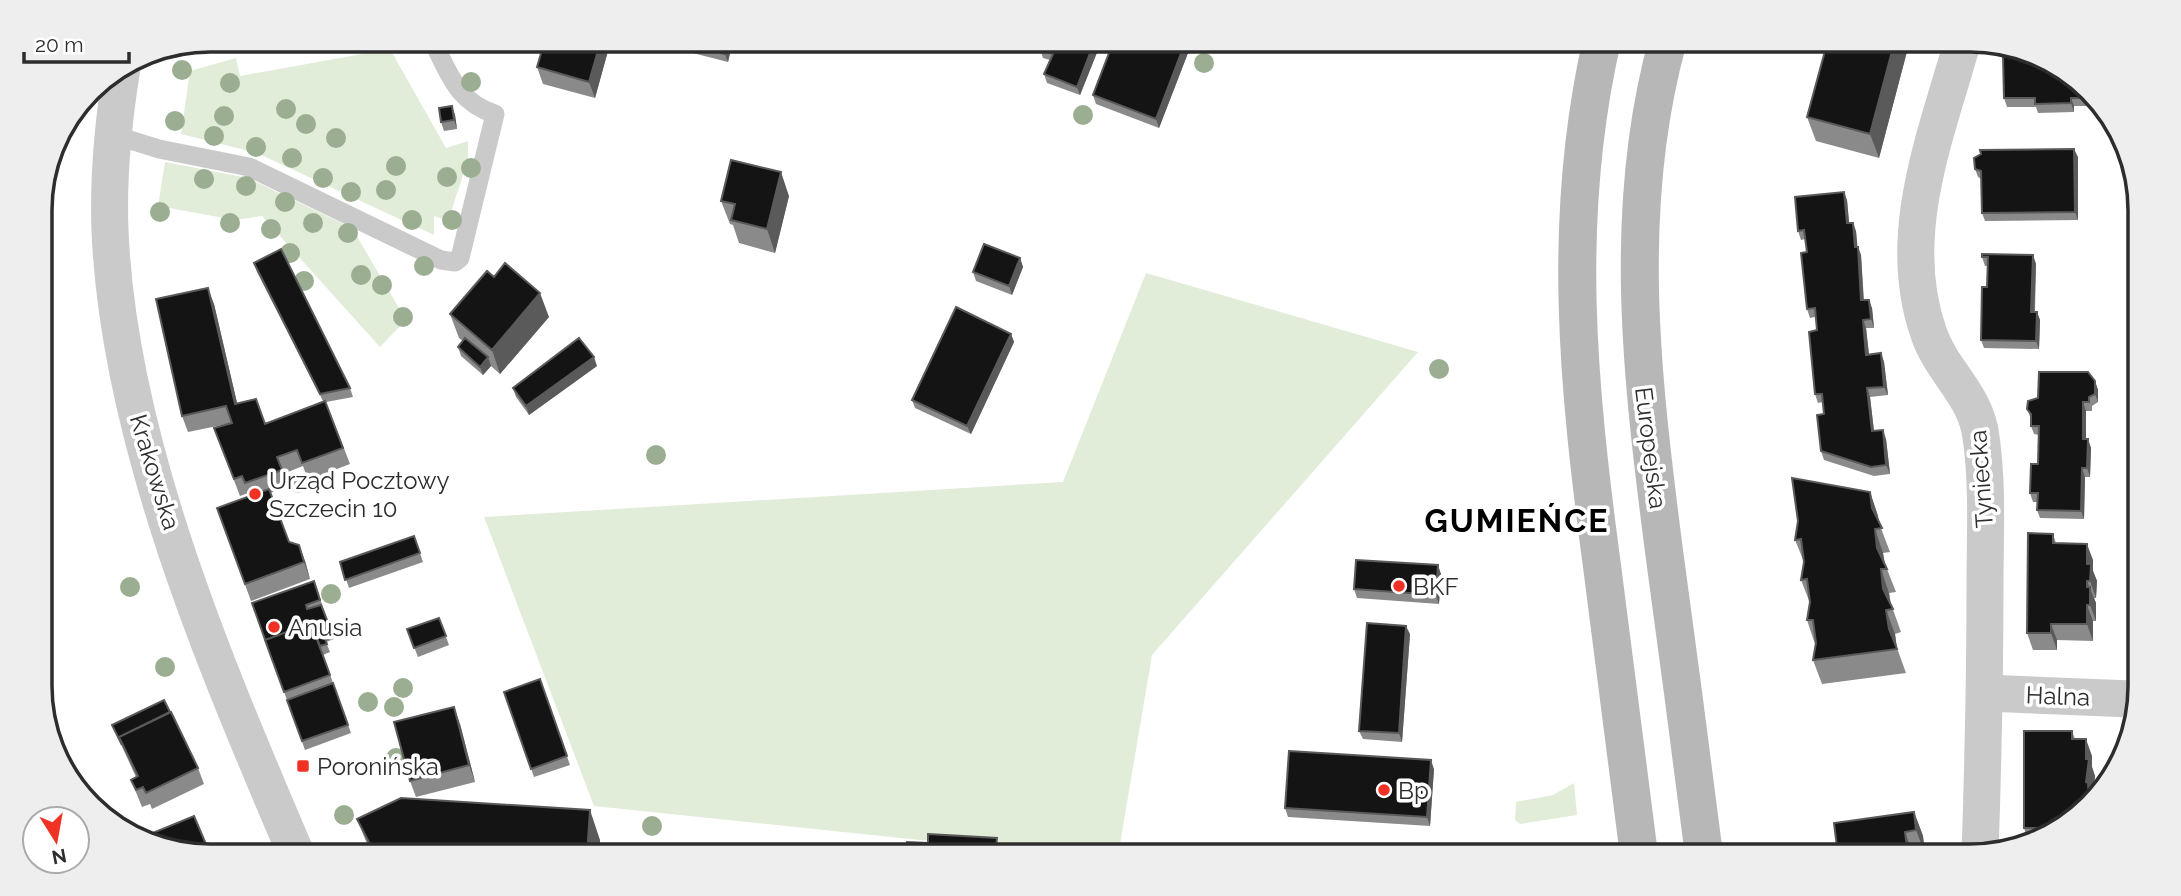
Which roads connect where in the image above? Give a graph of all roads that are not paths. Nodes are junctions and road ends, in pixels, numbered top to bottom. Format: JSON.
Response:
{"nodes":[{"id":1,"x":438,"y":52,"type":"edge"},
{"id":2,"x":1600,"y":52,"type":"edge"},
{"id":3,"x":1666,"y":52,"type":"edge"},
{"id":4,"x":1960,"y":52,"type":"edge"},
{"id":5,"x":120,"y":81,"type":"edge"},
{"id":6,"x":111,"y":134,"type":"junction"},
{"id":7,"x":1984,"y":693,"type":"junction"},
{"id":8,"x":2128,"y":699,"type":"edge"},
{"id":9,"x":1637,"y":843,"type":"edge"},
{"id":10,"x":1702,"y":843,"type":"edge"},
{"id":11,"x":1980,"y":843,"type":"edge"},
{"id":12,"x":292,"y":844,"type":"edge"}],
"edges":[{"from":1,"to":6,"type":"lane"},
{"from":2,"to":9,"type":"main road"},
{"from":3,"to":10,"type":"main road","name":"Europejska"},
{"from":4,"to":7,"type":"street","name":"Tyniecka"},
{"from":5,"to":6,"type":"street","name":"Krakowska"},
{"from":6,"to":12,"type":"street","name":"Krakowska"},
{"from":7,"to":8,"type":"street","name":"Halna"},
{"from":7,"to":11,"type":"street","name":"Tyniecka"}]}
